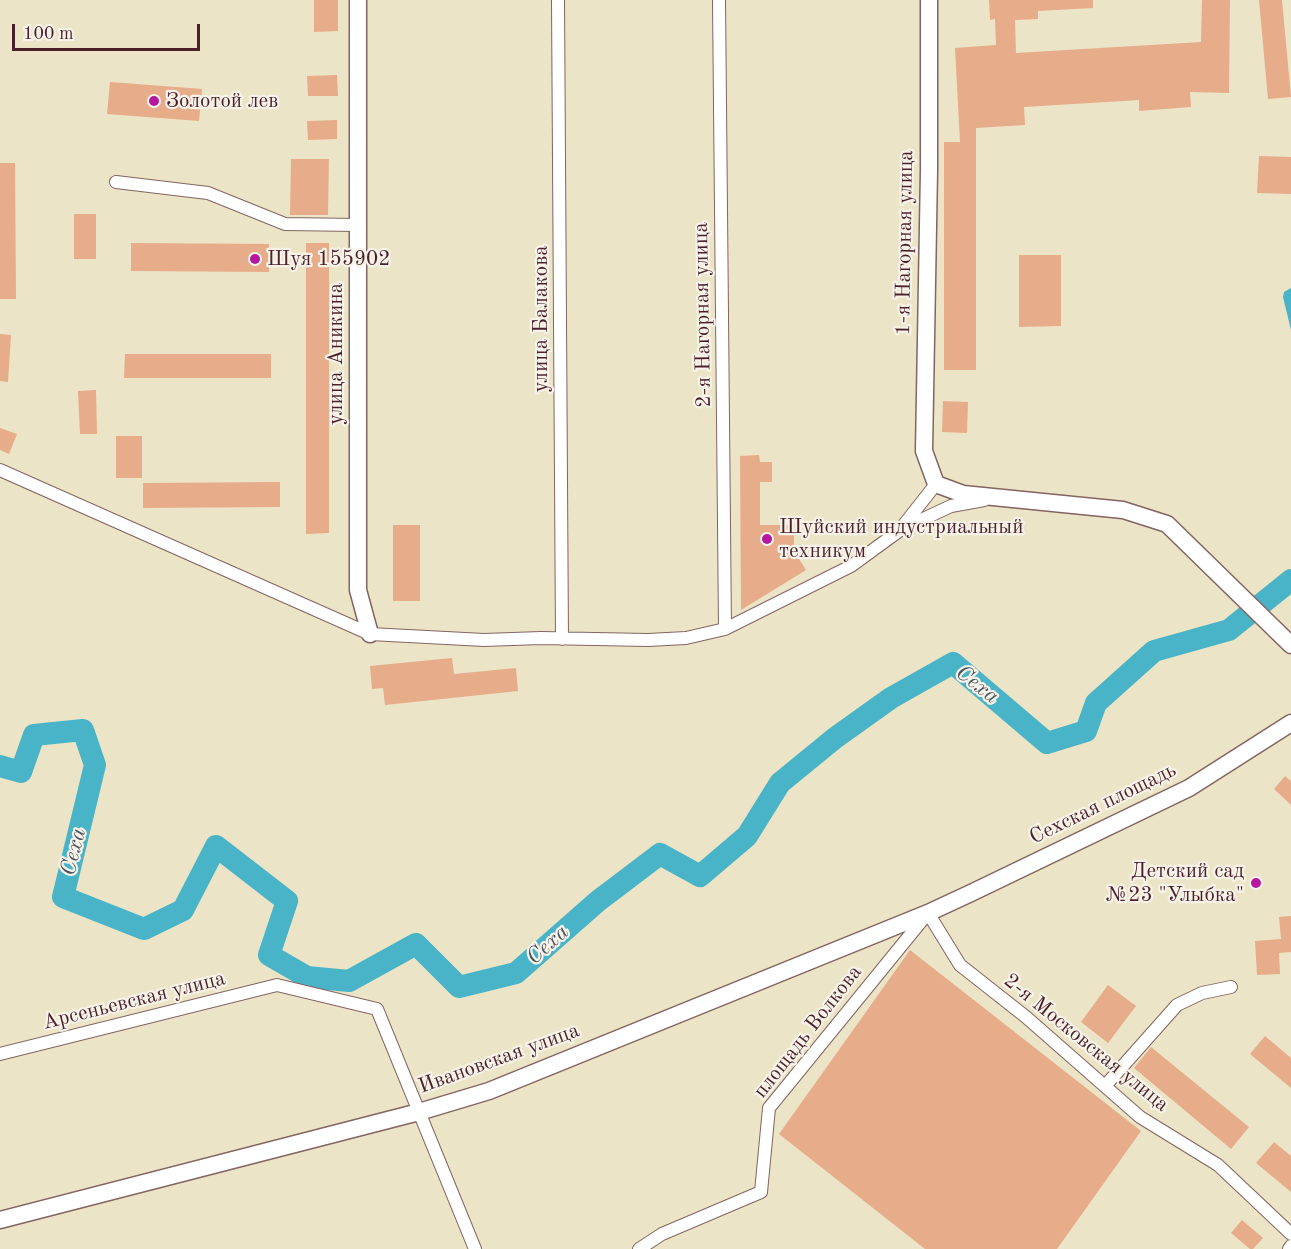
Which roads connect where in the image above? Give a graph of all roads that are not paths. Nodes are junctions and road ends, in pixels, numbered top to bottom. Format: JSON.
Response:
{"nodes":[{"id":1,"x":358,"y":0,"type":"edge"},
{"id":2,"x":558,"y":0,"type":"edge"},
{"id":3,"x":719,"y":0,"type":"edge"},
{"id":4,"x":929,"y":0,"type":"edge"},
{"id":5,"x":116,"y":182,"type":"dead end"},
{"id":6,"x":358,"y":225,"type":"junction"},
{"id":7,"x":0,"y":470,"type":"edge"},
{"id":8,"x":936,"y":484,"type":"junction"},
{"id":9,"x":996,"y":497,"type":"junction"},
{"id":10,"x":899,"y":531,"type":"junction"},
{"id":11,"x":725,"y":629,"type":"junction"},
{"id":12,"x":370,"y":634,"type":"junction"},
{"id":13,"x":562,"y":639,"type":"junction"},
{"id":14,"x":1291,"y":645,"type":"edge"},
{"id":15,"x":1291,"y":723,"type":"edge"},
{"id":16,"x":928,"y":913,"type":"junction"},
{"id":17,"x":1231,"y":987,"type":"dead end"},
{"id":18,"x":0,"y":1054,"type":"edge"},
{"id":19,"x":1105,"y":1086,"type":"junction"},
{"id":20,"x":419,"y":1112,"type":"junction"},
{"id":21,"x":0,"y":1220,"type":"edge"},
{"id":22,"x":1291,"y":1234,"type":"edge"},
{"id":23,"x":475,"y":1249,"type":"edge"},
{"id":24,"x":639,"y":1249,"type":"edge"}],
"edges":[{"from":1,"to":6,"type":"street","name":"улица Аникина"},
{"from":2,"to":13,"type":"street","name":"улица Балакова"},
{"from":3,"to":11,"type":"street","name":"2-я Нагорная улица"},
{"from":4,"to":8,"type":"street","name":"1-я Нагорная улица"},
{"from":5,"to":6,"type":"street"},
{"from":6,"to":12,"type":"street","name":"улица Аникина"},
{"from":7,"to":12,"type":"street"},
{"from":8,"to":9,"type":"street"},
{"from":8,"to":10,"type":"street"},
{"from":9,"to":10,"type":"street"},
{"from":9,"to":14,"type":"street"},
{"from":10,"to":11,"type":"street"},
{"from":11,"to":13,"type":"street"},
{"from":12,"to":13,"type":"street"},
{"from":15,"to":16,"type":"street","name":"Сехская площадь"},
{"from":16,"to":19,"type":"street","name":"2-я Московская улица"},
{"from":16,"to":20,"type":"street","name":"Ивановская улица"},
{"from":16,"to":24,"type":"street","name":"площадь Волкова"},
{"from":17,"to":19,"type":"street"},
{"from":18,"to":20,"type":"street","name":"Арсеньевская улица"},
{"from":19,"to":22,"type":"street","name":"2-я Московская улица"},
{"from":20,"to":21,"type":"street","name":"Ивановская улица"},
{"from":20,"to":23,"type":"street"}]}
